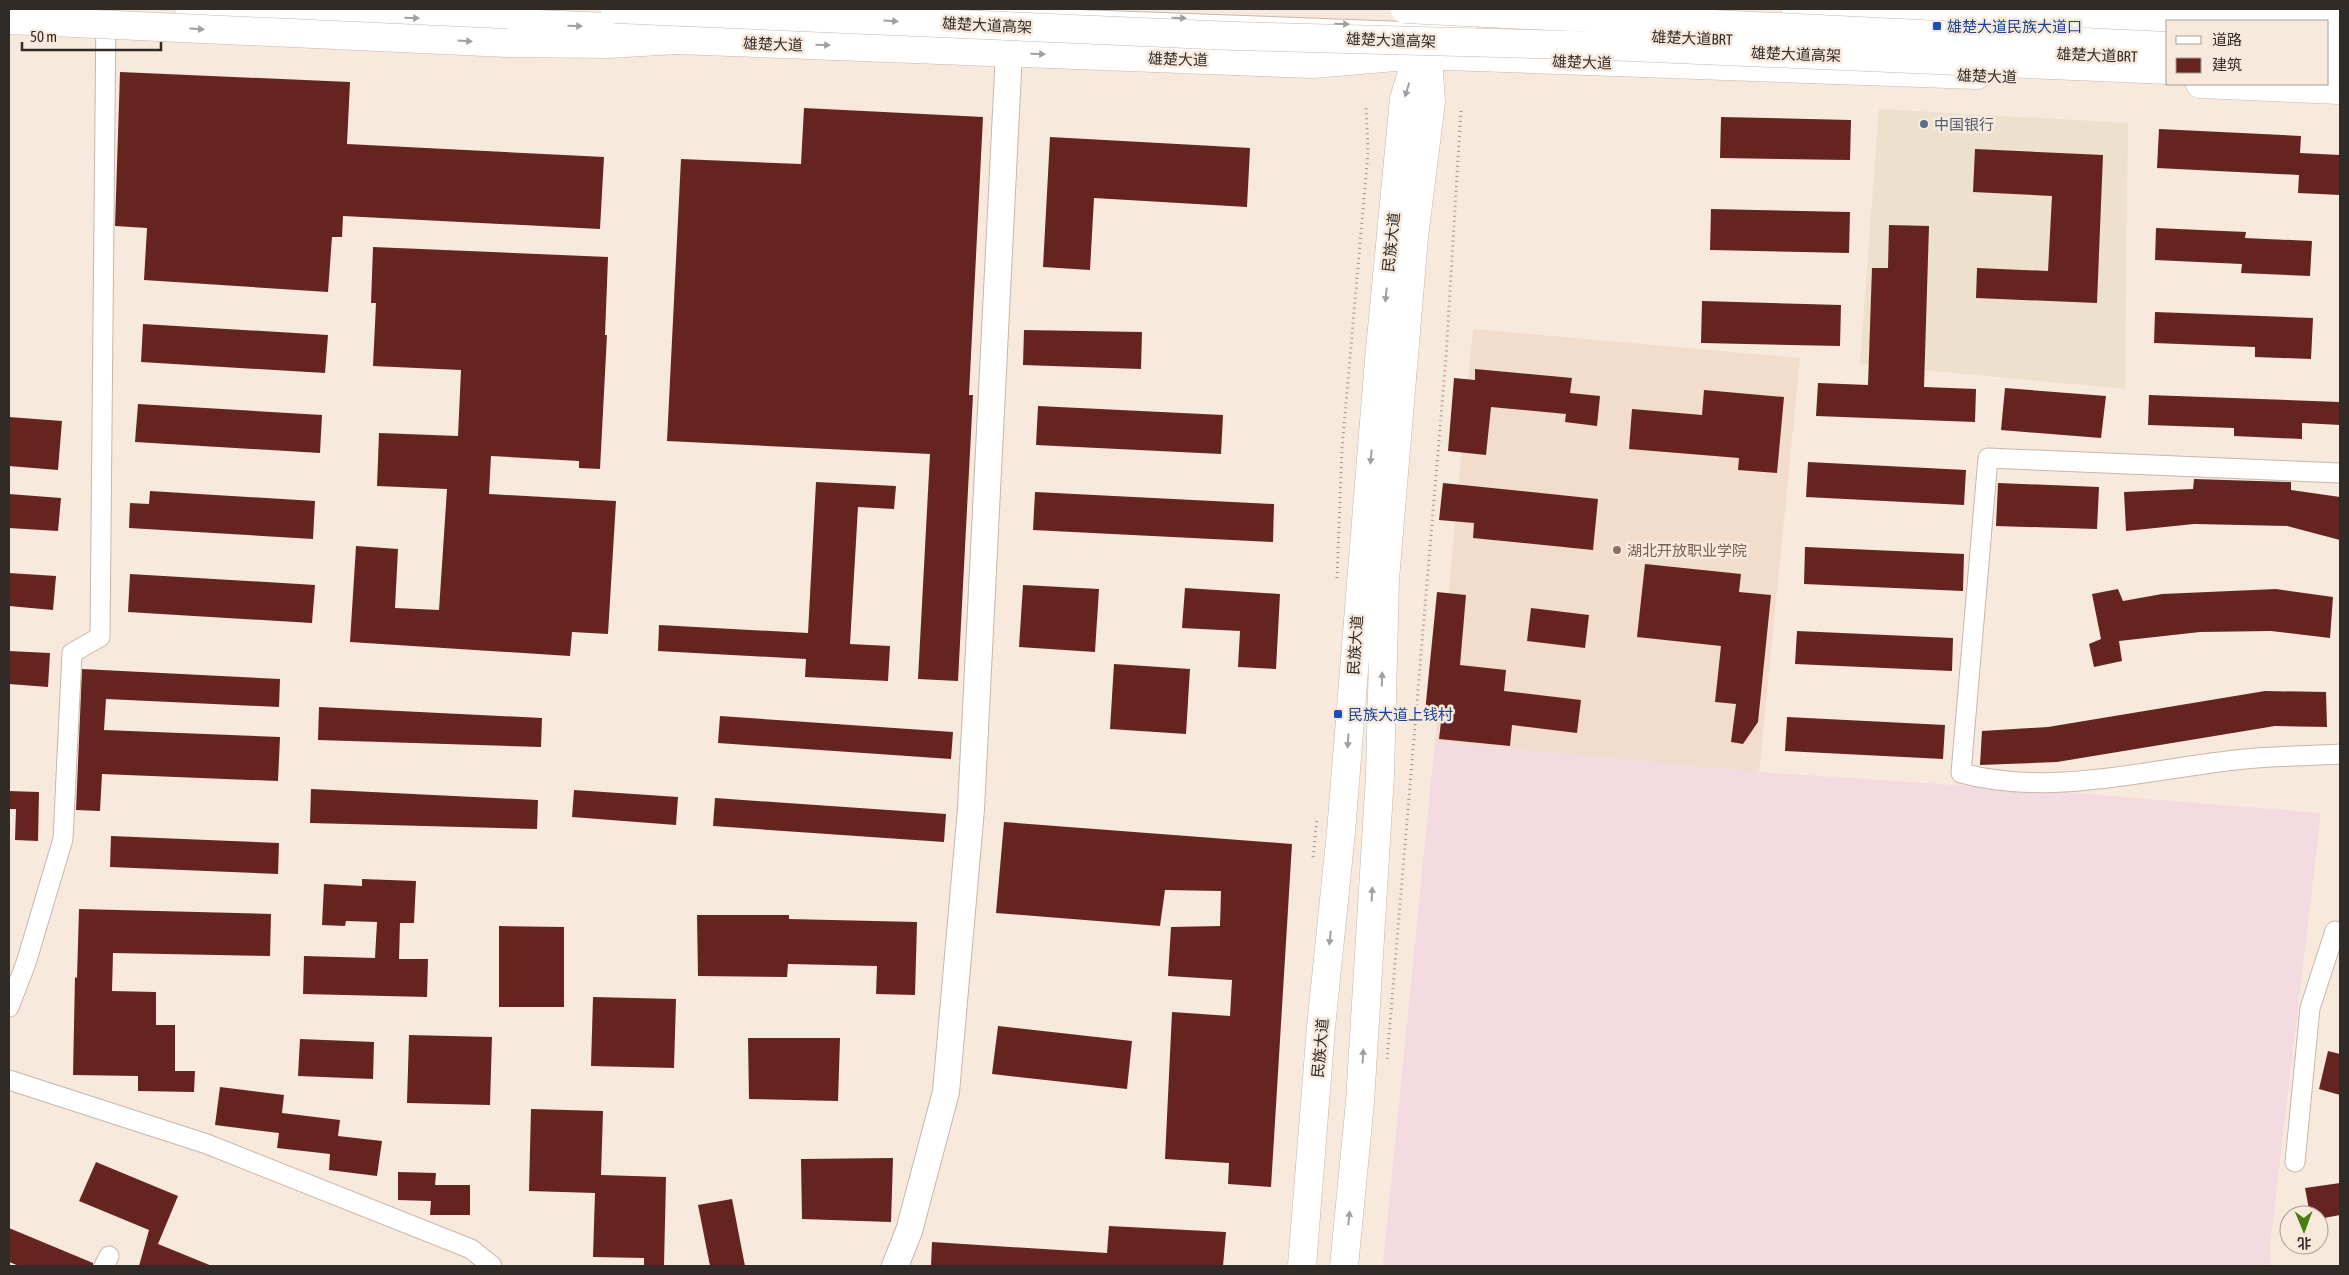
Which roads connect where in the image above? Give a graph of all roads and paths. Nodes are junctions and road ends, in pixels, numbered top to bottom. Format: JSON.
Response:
{"nodes":[{"id":1,"x":106,"y":9,"type":"edge"},
{"id":2,"x":189,"y":9,"type":"edge"},
{"id":3,"x":615,"y":9,"type":"edge"},
{"id":4,"x":921,"y":9,"type":"edge"},
{"id":5,"x":1404,"y":9,"type":"edge"},
{"id":6,"x":1650,"y":9,"type":"edge"},
{"id":7,"x":1427,"y":15,"type":"edge"},
{"id":8,"x":1795,"y":15,"type":"junction"},
{"id":9,"x":9,"y":20,"type":"edge"},
{"id":10,"x":2340,"y":20,"type":"edge"},
{"id":11,"x":1486,"y":29,"type":"dead end"},
{"id":12,"x":2166,"y":32,"type":"edge"},
{"id":13,"x":677,"y":40,"type":"junction"},
{"id":14,"x":2166,"y":46,"type":"edge"},
{"id":15,"x":1009,"y":52,"type":"junction"},
{"id":16,"x":1423,"y":55,"type":"junction"},
{"id":17,"x":2166,"y":70,"type":"edge"},
{"id":18,"x":2166,"y":82,"type":"edge"},
{"id":19,"x":2223,"y":85,"type":"edge"},
{"id":20,"x":2340,"y":90,"type":"edge"},
{"id":21,"x":1366,"y":105,"type":"dead end"},
{"id":22,"x":1461,"y":110,"type":"dead end"},
{"id":23,"x":2340,"y":473,"type":"edge"},
{"id":24,"x":1336,"y":583,"type":"dead end"},
{"id":25,"x":2340,"y":754,"type":"edge"},
{"id":26,"x":1318,"y":813,"type":"dead end"},
{"id":27,"x":1313,"y":861,"type":"dead end"},
{"id":28,"x":2338,"y":927,"type":"edge"},
{"id":29,"x":9,"y":1008,"type":"edge"},
{"id":30,"x":1386,"y":1069,"type":"dead end"},
{"id":31,"x":9,"y":1080,"type":"edge"},
{"id":32,"x":2295,"y":1162,"type":"dead end"},
{"id":33,"x":492,"y":1266,"type":"edge"},
{"id":34,"x":895,"y":1266,"type":"edge"},
{"id":35,"x":1302,"y":1266,"type":"edge"},
{"id":36,"x":1344,"y":1266,"type":"edge"}],
"edges":[{"from":1,"to":29,"type":"street"},
{"from":2,"to":13,"type":"main road","name":"雄楚大道","one_way":true},
{"from":3,"to":17,"type":"main road","name":"雄楚大道高架","one_way":true,"bridge":true},
{"from":4,"to":7,"type":"lane","one_way":true},
{"from":5,"to":14,"type":"main road","name":"雄楚大道高架","bridge":true},
{"from":6,"to":8,"type":"main road"},
{"from":7,"to":11,"type":"lane"},
{"from":7,"to":16,"type":"main road","name":"民族大道"},
{"from":8,"to":10,"type":"main road"},
{"from":8,"to":12,"type":"main road"},
{"from":9,"to":13,"type":"main road","one_way":true,"bridge":true},
{"from":13,"to":15,"type":"main road","name":"雄楚大道","one_way":true},
{"from":15,"to":16,"type":"main road","name":"雄楚大道","one_way":true},
{"from":15,"to":34,"type":"street"},
{"from":16,"to":18,"type":"main road","name":"雄楚大道"},
{"from":16,"to":35,"type":"main road","name":"民族大道","one_way":true},
{"from":36,"to":16,"type":"main road","name":"民族大道","one_way":true},
{"from":19,"to":20,"type":"main road"},
{"from":21,"to":24,"type":"path"},
{"from":22,"to":30,"type":"path"},
{"from":23,"to":25,"type":"street"},
{"from":26,"to":27,"type":"path"},
{"from":28,"to":32,"type":"street"},
{"from":31,"to":33,"type":"street"}]}
